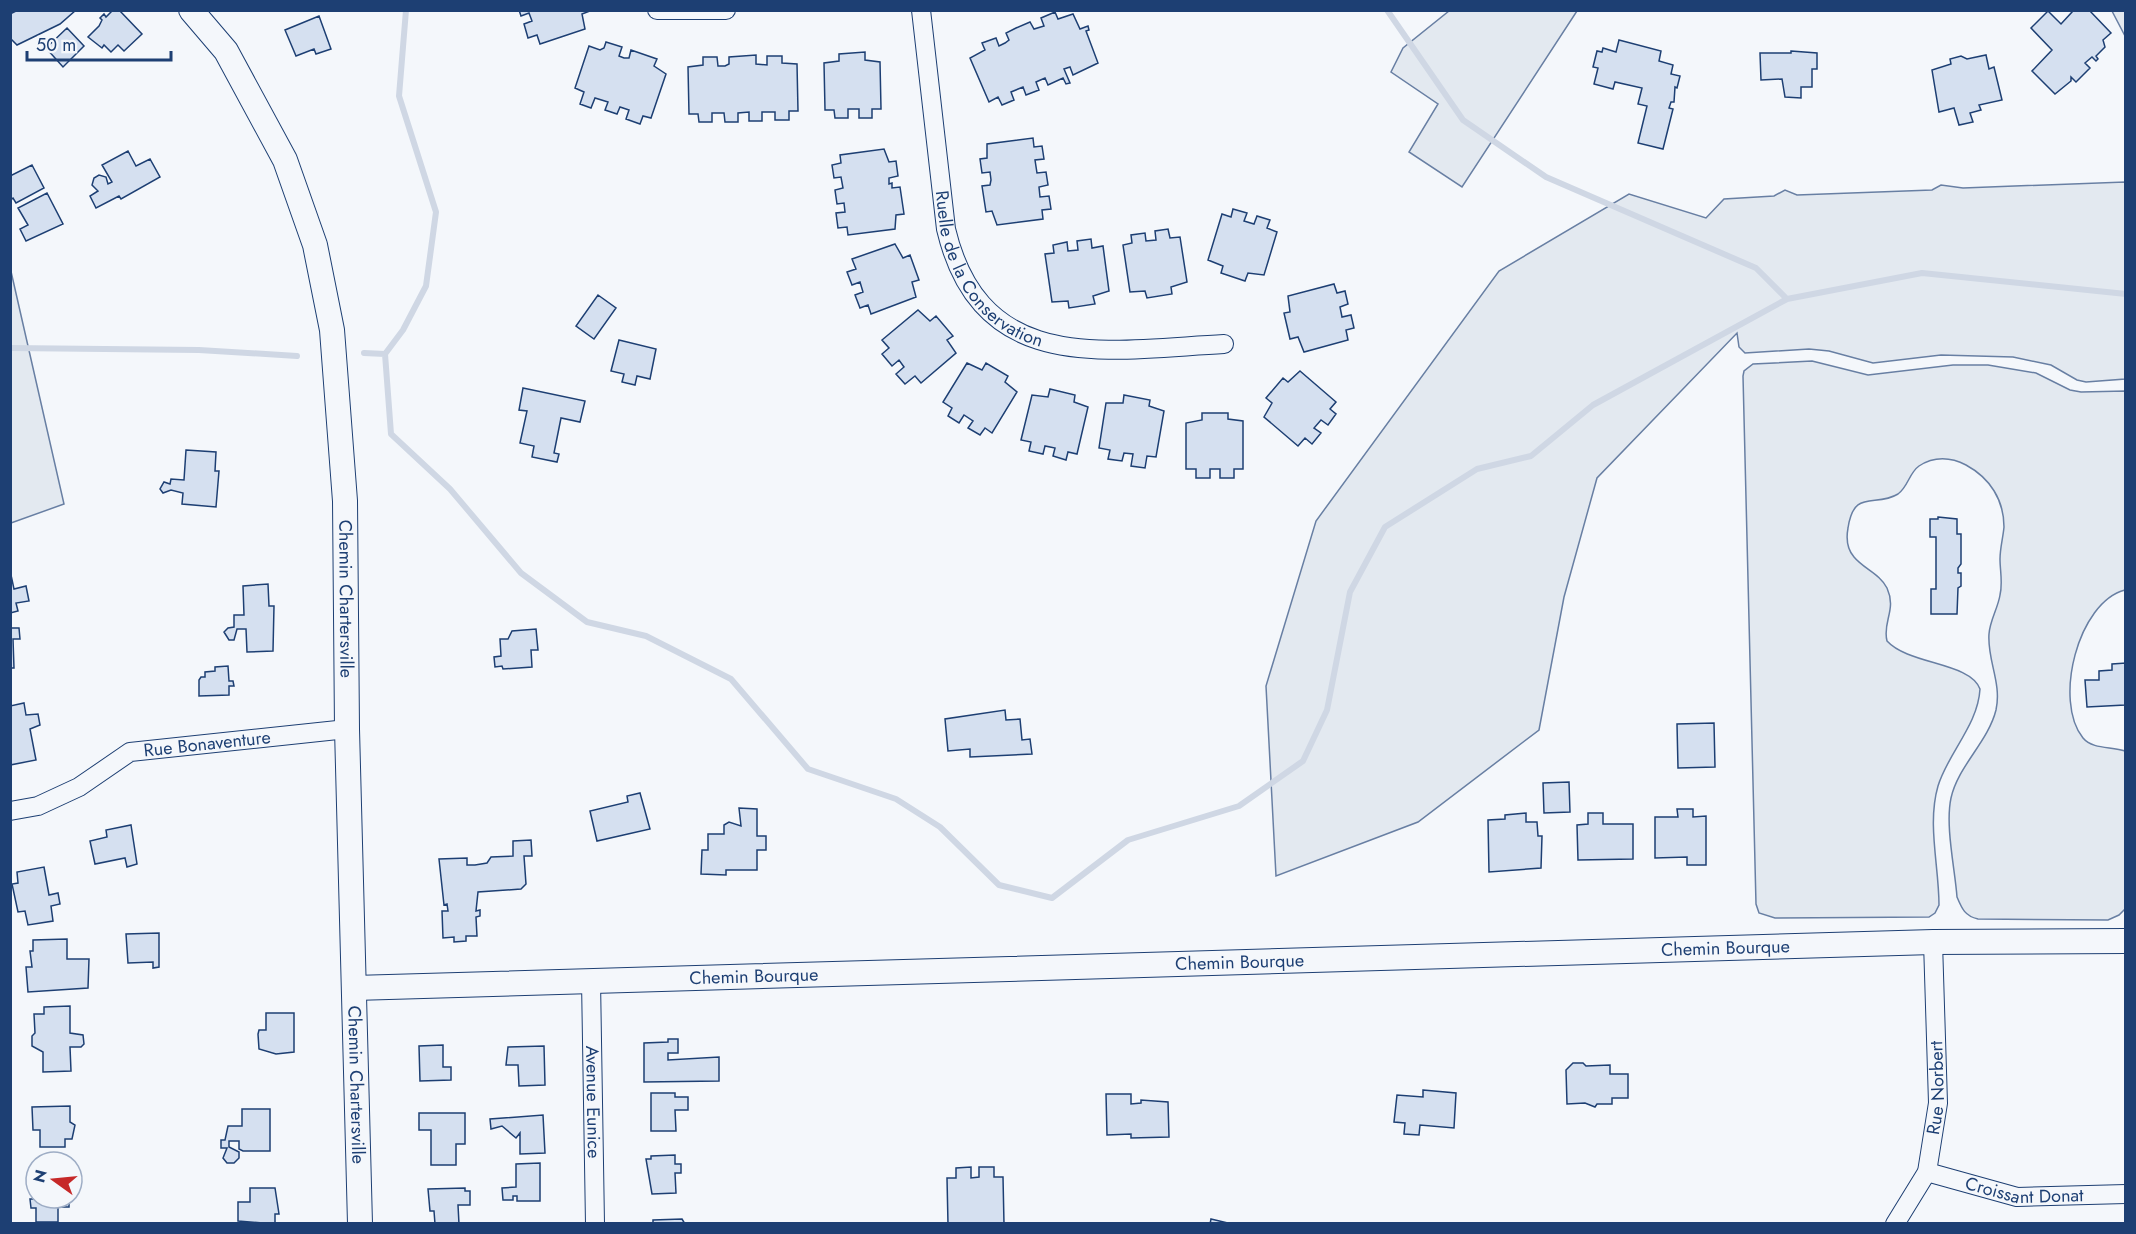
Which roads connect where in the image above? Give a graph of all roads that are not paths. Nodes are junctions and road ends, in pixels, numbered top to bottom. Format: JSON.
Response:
{"nodes":[{"id":1,"x":190,"y":10,"type":"edge"},
{"id":2,"x":657,"y":10,"type":"edge"},
{"id":3,"x":726,"y":10,"type":"edge"},
{"id":4,"x":921,"y":10,"type":"edge"},
{"id":5,"x":1224,"y":344,"type":"dead end"},
{"id":6,"x":347,"y":729,"type":"junction"},
{"id":7,"x":10,"y":811,"type":"edge"},
{"id":8,"x":2126,"y":941,"type":"edge"},
{"id":9,"x":1933,"y":942,"type":"junction"},
{"id":10,"x":591,"y":980,"type":"junction"},
{"id":11,"x":354,"y":988,"type":"junction"},
{"id":12,"x":1927,"y":1172,"type":"junction"},
{"id":13,"x":2126,"y":1194,"type":"edge"},
{"id":14,"x":360,"y":1224,"type":"edge"},
{"id":15,"x":595,"y":1224,"type":"edge"},
{"id":16,"x":1895,"y":1224,"type":"edge"}],
"edges":[{"from":1,"to":6,"type":"street","name":"Chemin Chartersville"},
{"from":2,"to":3,"type":"street"},
{"from":4,"to":5,"type":"street","name":"Ruelle de la Conservation"},
{"from":6,"to":7,"type":"street","name":"Rue Bonaventure"},
{"from":6,"to":11,"type":"street","name":"Chemin Chartersville"},
{"from":8,"to":9,"type":"street","name":"Chemin Bourque"},
{"from":9,"to":10,"type":"street","name":"Chemin Bourque"},
{"from":9,"to":12,"type":"street","name":"Rue Norbert"},
{"from":10,"to":11,"type":"street","name":"Chemin Bourque"},
{"from":10,"to":15,"type":"street","name":"Avenue Eunice"},
{"from":11,"to":14,"type":"street","name":"Chemin Chartersville"},
{"from":12,"to":13,"type":"street","name":"Croissant Donat"},
{"from":12,"to":16,"type":"street","name":"Rue Norbert"}]}
